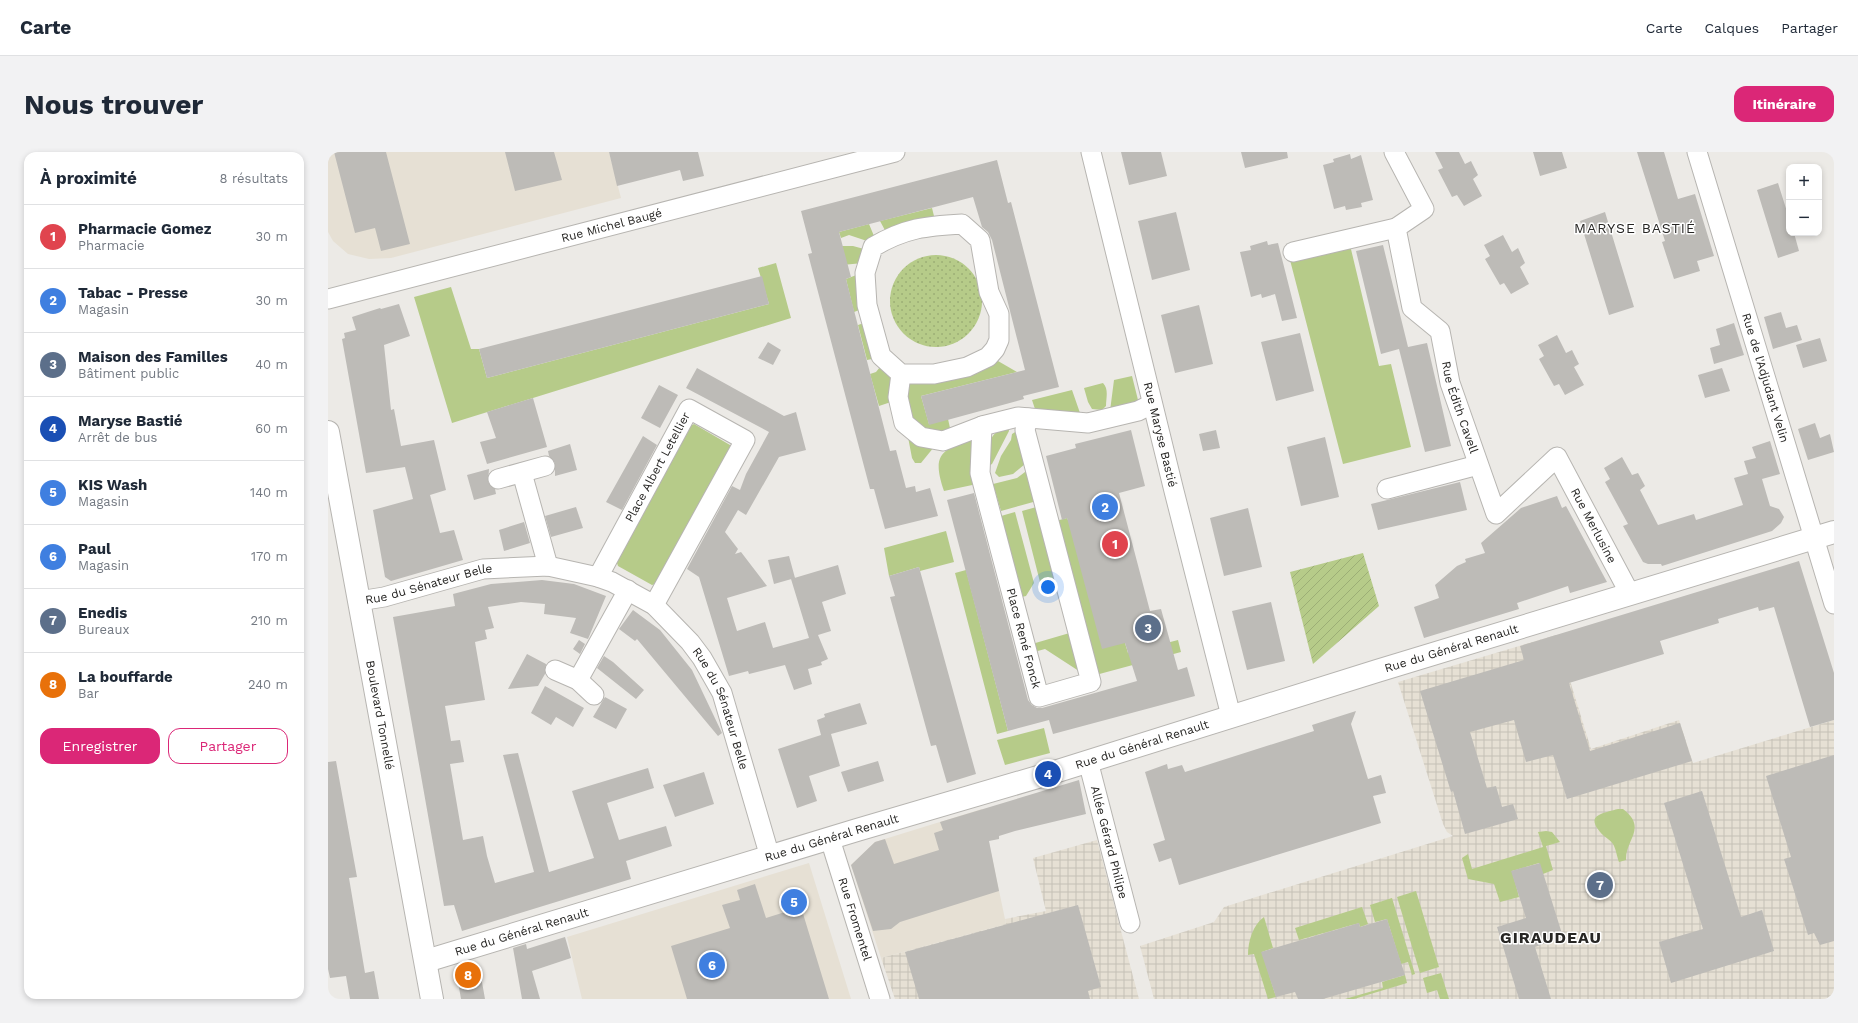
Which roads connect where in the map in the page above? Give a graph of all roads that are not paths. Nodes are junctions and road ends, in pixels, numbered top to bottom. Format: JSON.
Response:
{"nodes":[{"id":1,"x":892,"y":152,"type":"edge"},
{"id":2,"x":1091,"y":152,"type":"edge"},
{"id":3,"x":1394,"y":152,"type":"edge"},
{"id":4,"x":1697,"y":152,"type":"edge"},
{"id":5,"x":1396,"y":228,"type":"junction"},
{"id":6,"x":1293,"y":252,"type":"dead end"},
{"id":7,"x":328,"y":299,"type":"edge"},
{"id":8,"x":900,"y":374,"type":"junction"},
{"id":9,"x":1152,"y":404,"type":"junction"},
{"id":10,"x":1028,"y":418,"type":"junction"},
{"id":11,"x":982,"y":426,"type":"junction"},
{"id":12,"x":328,"y":432,"type":"edge"},
{"id":13,"x":1557,"y":457,"type":"joint"},
{"id":14,"x":1478,"y":465,"type":"junction"},
{"id":15,"x":545,"y":466,"type":"dead end"},
{"id":16,"x":522,"y":473,"type":"junction"},
{"id":17,"x":498,"y":480,"type":"dead end"},
{"id":18,"x":1387,"y":489,"type":"dead end"},
{"id":19,"x":1825,"y":535,"type":"edge"},
{"id":20,"x":548,"y":566,"type":"junction"},
{"id":21,"x":598,"y":577,"type":"junction"},
{"id":22,"x":628,"y":590,"type":"junction"},
{"id":23,"x":1630,"y":594,"type":"junction"},
{"id":24,"x":359,"y":601,"type":"junction"},
{"id":25,"x":1834,"y":604,"type":"edge"},
{"id":26,"x":654,"y":605,"type":"junction"},
{"id":27,"x":555,"y":670,"type":"dead end"},
{"id":28,"x":578,"y":680,"type":"junction"},
{"id":29,"x":594,"y":694,"type":"dead end"},
{"id":30,"x":1231,"y":716,"type":"junction"},
{"id":31,"x":1088,"y":762,"type":"junction"},
{"id":32,"x":830,"y":838,"type":"junction"},
{"id":33,"x":770,"y":857,"type":"junction"},
{"id":34,"x":1130,"y":923,"type":"dead end"},
{"id":35,"x":426,"y":961,"type":"junction"},
{"id":36,"x":432,"y":999,"type":"edge"},
{"id":37,"x":880,"y":999,"type":"edge"}],
"edges":[{"from":1,"to":7,"type":"street","name":"Rue Michel Baugé"},
{"from":2,"to":9,"type":"street","name":"Rue Maryse Bastié"},
{"from":3,"to":5,"type":"street"},
{"from":4,"to":19,"type":"street","name":"Rue de l'Adjudant Velin"},
{"from":5,"to":6,"type":"street"},
{"from":5,"to":14,"type":"street","name":"Rue Édith Cavell"},
{"from":8,"to":8,"type":"street"},
{"from":8,"to":11,"type":"street"},
{"from":9,"to":10,"type":"street"},
{"from":9,"to":30,"type":"street","name":"Rue Maryse Bastié"},
{"from":10,"to":11,"type":"street"},
{"from":10,"to":11,"type":"street","name":"Place René Fonck"},
{"from":12,"to":24,"type":"street","name":"Boulevard Tonnellé"},
{"from":13,"to":14,"type":"street","name":"Rue Édith Cavell"},
{"from":13,"to":23,"type":"street","name":"Rue Merlusine"},
{"from":14,"to":18,"type":"street"},
{"from":15,"to":16,"type":"street"},
{"from":16,"to":17,"type":"street"},
{"from":16,"to":20,"type":"street"},
{"from":19,"to":23,"type":"street","name":"Rue du Général Renault"},
{"from":19,"to":25,"type":"street","name":"Rue de l'Adjudant Velin"},
{"from":20,"to":21,"type":"street","name":"Rue du Sénateur Belle"},
{"from":20,"to":24,"type":"street","name":"Rue du Sénateur Belle"},
{"from":21,"to":22,"type":"street","name":"Rue du Sénateur Belle"},
{"from":21,"to":26,"type":"street","name":"Place Albert Letellier"},
{"from":22,"to":26,"type":"street","name":"Rue du Sénateur Belle"},
{"from":22,"to":28,"type":"street"},
{"from":23,"to":30,"type":"street","name":"Rue du Général Renault"},
{"from":24,"to":35,"type":"street","name":"Boulevard Tonnellé"},
{"from":26,"to":33,"type":"street","name":"Rue du Sénateur Belle"},
{"from":27,"to":28,"type":"street"},
{"from":28,"to":29,"type":"street"},
{"from":30,"to":31,"type":"street","name":"Rue du Général Renault"},
{"from":31,"to":32,"type":"street","name":"Rue du Général Renault"},
{"from":31,"to":34,"type":"street","name":"Allée Gérard Philipe"},
{"from":32,"to":33,"type":"street","name":"Rue du Général Renault"},
{"from":32,"to":37,"type":"street","name":"Rue Fromentel"},
{"from":33,"to":35,"type":"street","name":"Rue du Général Renault"},
{"from":35,"to":36,"type":"street","name":"Boulevard Tonnellé"}]}
